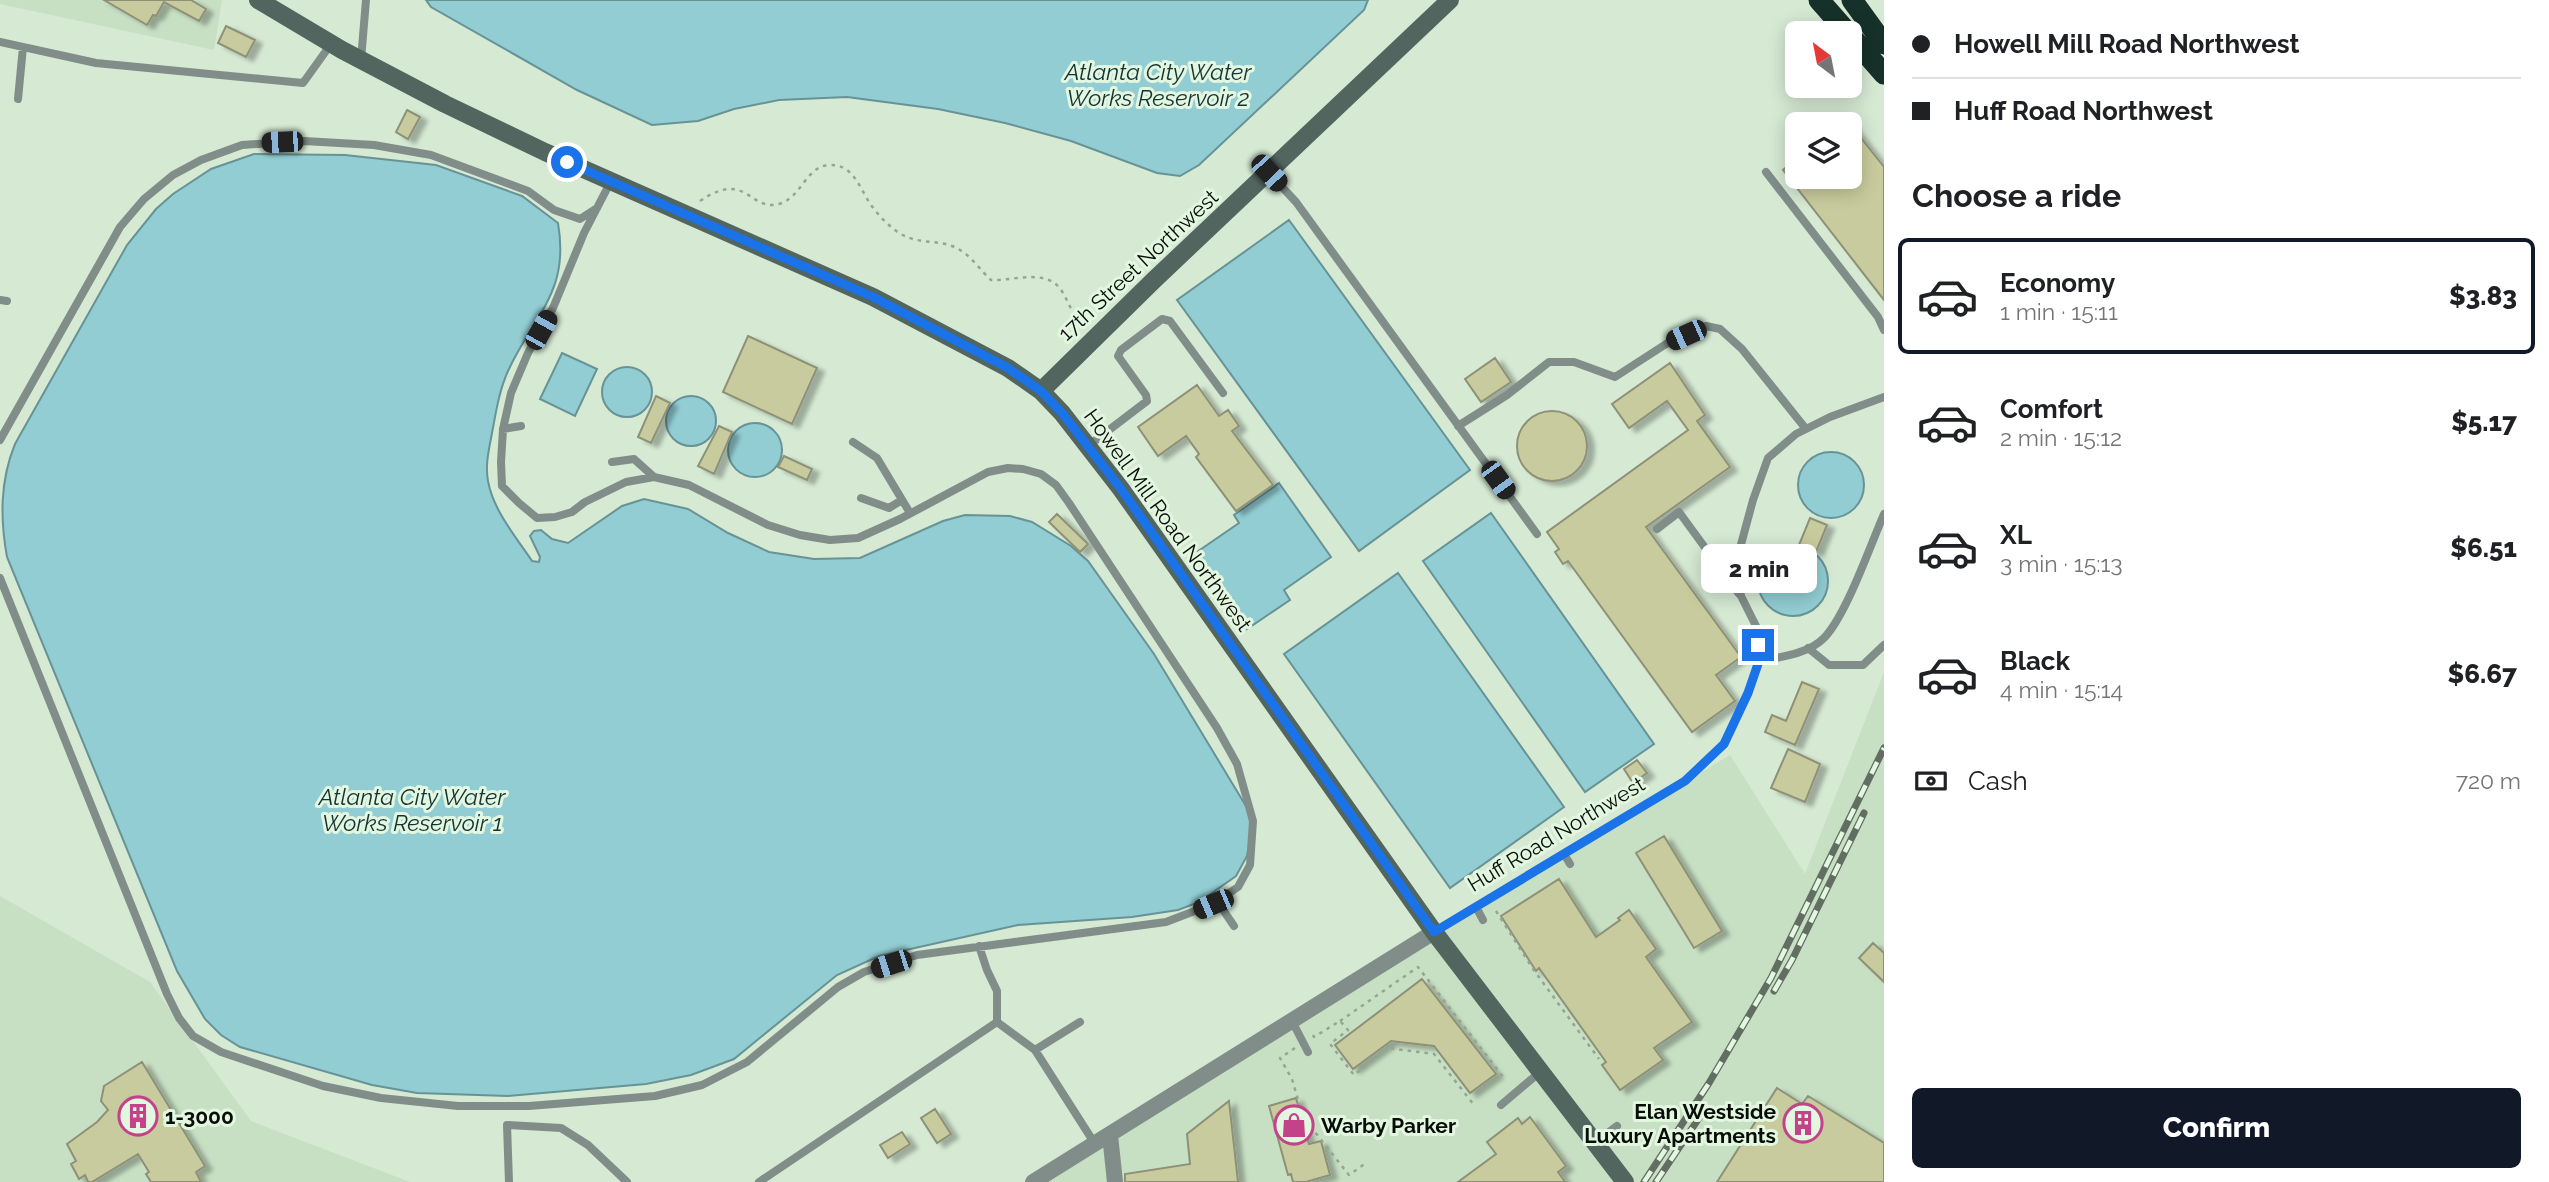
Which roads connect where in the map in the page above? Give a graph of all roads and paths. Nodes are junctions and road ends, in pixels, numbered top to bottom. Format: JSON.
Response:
{"nodes":[{"id":1,"x":258,"y":0,"type":"edge"},
{"id":2,"x":366,"y":0,"type":"edge"},
{"id":3,"x":1450,"y":0,"type":"edge"},
{"id":4,"x":1819,"y":0,"type":"edge"},
{"id":5,"x":1858,"y":5,"type":"edge"},
{"id":6,"x":1838,"y":21,"type":"edge"},
{"id":7,"x":0,"y":42,"type":"edge"},
{"id":8,"x":331,"y":44,"type":"junction"},
{"id":9,"x":1884,"y":44,"type":"edge"},
{"id":10,"x":23,"y":47,"type":"junction"},
{"id":11,"x":1862,"y":49,"type":"edge"},
{"id":12,"x":361,"y":60,"type":"junction"},
{"id":13,"x":1884,"y":74,"type":"edge"},
{"id":14,"x":18,"y":99,"type":"dead end"},
{"id":15,"x":1766,"y":172,"type":"dead end"},
{"id":16,"x":1269,"y":173,"type":"junction"},
{"id":17,"x":611,"y":181,"type":"junction"},
{"id":18,"x":599,"y":206,"type":"junction"},
{"id":19,"x":683,"y":213,"type":"junction"},
{"id":20,"x":1884,"y":330,"type":"edge"},
{"id":21,"x":1094,"y":338,"type":"junction"},
{"id":22,"x":1041,"y":391,"type":"junction"},
{"id":23,"x":1223,"y":393,"type":"dead end"},
{"id":24,"x":1884,"y":397,"type":"edge"},
{"id":25,"x":521,"y":426,"type":"dead end"},
{"id":26,"x":1458,"y":426,"type":"junction"},
{"id":27,"x":503,"y":429,"type":"junction"},
{"id":28,"x":1805,"y":429,"type":"junction"},
{"id":29,"x":0,"y":440,"type":"edge"},
{"id":30,"x":852,"y":442,"type":"dead end"},
{"id":31,"x":1088,"y":446,"type":"junction"},
{"id":32,"x":612,"y":462,"type":"dead end"},
{"id":33,"x":654,"y":477,"type":"junction"},
{"id":34,"x":952,"y":479,"type":"dead end"},
{"id":35,"x":958,"y":487,"type":"junction"},
{"id":36,"x":861,"y":498,"type":"dead end"},
{"id":37,"x":902,"y":500,"type":"junction"},
{"id":38,"x":910,"y":513,"type":"junction"},
{"id":39,"x":1884,"y":514,"type":"edge"},
{"id":40,"x":1657,"y":529,"type":"dead end"},
{"id":41,"x":1537,"y":534,"type":"dead end"},
{"id":42,"x":0,"y":578,"type":"edge"},
{"id":43,"x":1741,"y":596,"type":"junction"},
{"id":44,"x":1884,"y":645,"type":"edge"},
{"id":45,"x":1808,"y":648,"type":"junction"},
{"id":46,"x":1759,"y":661,"type":"junction"},
{"id":47,"x":1564,"y":854,"type":"junction"},
{"id":48,"x":1570,"y":864,"type":"dead end"},
{"id":49,"x":1217,"y":901,"type":"junction"},
{"id":50,"x":1476,"y":907,"type":"junction"},
{"id":51,"x":1496,"y":911,"type":"dead end"},
{"id":52,"x":1483,"y":920,"type":"dead end"},
{"id":53,"x":1234,"y":926,"type":"dead end"},
{"id":54,"x":1434,"y":932,"type":"junction"},
{"id":55,"x":979,"y":946,"type":"junction"},
{"id":56,"x":1420,"y":959,"type":"dead end"},
{"id":57,"x":1418,"y":967,"type":"junction"},
{"id":58,"x":1292,"y":1021,"type":"junction"},
{"id":59,"x":1340,"y":1021,"type":"junction"},
{"id":60,"x":997,"y":1022,"type":"junction"},
{"id":61,"x":1080,"y":1022,"type":"dead end"},
{"id":62,"x":1308,"y":1025,"type":"dead end"},
{"id":63,"x":1303,"y":1042,"type":"junction"},
{"id":64,"x":1035,"y":1050,"type":"junction"},
{"id":65,"x":1308,"y":1052,"type":"dead end"},
{"id":66,"x":1599,"y":1059,"type":"dead end"},
{"id":67,"x":1540,"y":1072,"type":"junction"},
{"id":68,"x":1504,"y":1078,"type":"dead end"},
{"id":69,"x":1475,"y":1105,"type":"dead end"},
{"id":70,"x":1501,"y":1105,"type":"dead end"},
{"id":71,"x":1617,"y":1126,"type":"dead end"},
{"id":72,"x":1110,"y":1135,"type":"junction"},
{"id":73,"x":1095,"y":1144,"type":"junction"},
{"id":74,"x":1599,"y":1146,"type":"junction"},
{"id":75,"x":1366,"y":1163,"type":"dead end"},
{"id":76,"x":509,"y":1182,"type":"edge"},
{"id":77,"x":627,"y":1182,"type":"edge"},
{"id":78,"x":759,"y":1182,"type":"edge"},
{"id":79,"x":1033,"y":1182,"type":"edge"},
{"id":80,"x":1115,"y":1182,"type":"edge"},
{"id":81,"x":1625,"y":1182,"type":"edge"}],
"edges":[{"from":1,"to":8,"type":"main road","name":"Howell Mill Road Northwest"},
{"from":2,"to":12,"type":"lane"},
{"from":3,"to":16,"type":"main road","name":"17th Street Northwest"},
{"from":4,"to":6,"type":"highway"},
{"from":5,"to":9,"type":"highway"},
{"from":7,"to":10,"type":"lane"},
{"from":8,"to":10,"type":"lane"},
{"from":8,"to":12,"type":"main road","name":"Howell Mill Road Northwest"},
{"from":10,"to":14,"type":"lane"},
{"from":11,"to":13,"type":"highway"},
{"from":12,"to":17,"type":"main road","name":"Howell Mill Road Northwest"},
{"from":15,"to":20,"type":"lane"},
{"from":16,"to":21,"type":"main road","name":"17th Street Northwest"},
{"from":16,"to":26,"type":"lane"},
{"from":17,"to":18,"type":"lane"},
{"from":17,"to":19,"type":"main road","name":"Howell Mill Road Northwest"},
{"from":18,"to":27,"type":"lane"},
{"from":18,"to":29,"type":"lane"},
{"from":19,"to":21,"type":"path"},
{"from":19,"to":22,"type":"main road","name":"Howell Mill Road Northwest"},
{"from":21,"to":22,"type":"main road","name":"17th Street Northwest"},
{"from":22,"to":31,"type":"main road","name":"Howell Mill Road Northwest"},
{"from":23,"to":31,"type":"lane"},
{"from":24,"to":28,"type":"lane","name":"Huff Road Northwest"},
{"from":25,"to":27,"type":"lane"},
{"from":26,"to":28,"type":"lane"},
{"from":26,"to":41,"type":"lane"},
{"from":27,"to":33,"type":"lane"},
{"from":28,"to":43,"type":"lane","name":"Huff Road Northwest"},
{"from":30,"to":37,"type":"lane"},
{"from":31,"to":54,"type":"main road","name":"Howell Mill Road Northwest"},
{"from":32,"to":33,"type":"lane"},
{"from":33,"to":38,"type":"lane"},
{"from":34,"to":35,"type":"lane"},
{"from":35,"to":38,"type":"lane"},
{"from":35,"to":49,"type":"lane"},
{"from":36,"to":37,"type":"lane"},
{"from":37,"to":38,"type":"lane"},
{"from":39,"to":45,"type":"lane"},
{"from":40,"to":43,"type":"lane"},
{"from":42,"to":55,"type":"lane"},
{"from":43,"to":46,"type":"lane","name":"Huff Road Northwest"},
{"from":44,"to":45,"type":"lane"},
{"from":45,"to":46,"type":"lane"},
{"from":46,"to":47,"type":"lane","name":"Huff Road Northwest"},
{"from":47,"to":48,"type":"lane"},
{"from":47,"to":50,"type":"lane","name":"Huff Road Northwest"},
{"from":49,"to":53,"type":"lane"},
{"from":49,"to":55,"type":"lane"},
{"from":50,"to":52,"type":"lane"},
{"from":50,"to":54,"type":"lane","name":"Huff Road Northwest"},
{"from":51,"to":66,"type":"path"},
{"from":54,"to":58,"type":"street","name":"Huff Road Northwest"},
{"from":54,"to":67,"type":"main road","name":"Howell Mill Road Northwest"},
{"from":55,"to":60,"type":"lane"},
{"from":56,"to":57,"type":"path"},
{"from":57,"to":59,"type":"path"},
{"from":57,"to":68,"type":"path"},
{"from":58,"to":63,"type":"lane"},
{"from":58,"to":72,"type":"street","name":"Huff Road Northwest"},
{"from":59,"to":62,"type":"path"},
{"from":59,"to":69,"type":"path"},
{"from":60,"to":64,"type":"lane"},
{"from":60,"to":78,"type":"lane"},
{"from":61,"to":64,"type":"lane"},
{"from":63,"to":65,"type":"lane"},
{"from":63,"to":75,"type":"path"},
{"from":64,"to":73,"type":"lane"},
{"from":67,"to":70,"type":"lane"},
{"from":67,"to":74,"type":"main road","name":"Howell Mill Road Northwest"},
{"from":71,"to":74,"type":"lane"},
{"from":72,"to":73,"type":"street","name":"Huff Road Northwest"},
{"from":72,"to":80,"type":"street"},
{"from":73,"to":79,"type":"street","name":"Huff Road Northwest"},
{"from":74,"to":81,"type":"main road","name":"Howell Mill Road Northwest"},
{"from":76,"to":77,"type":"lane"}]}
